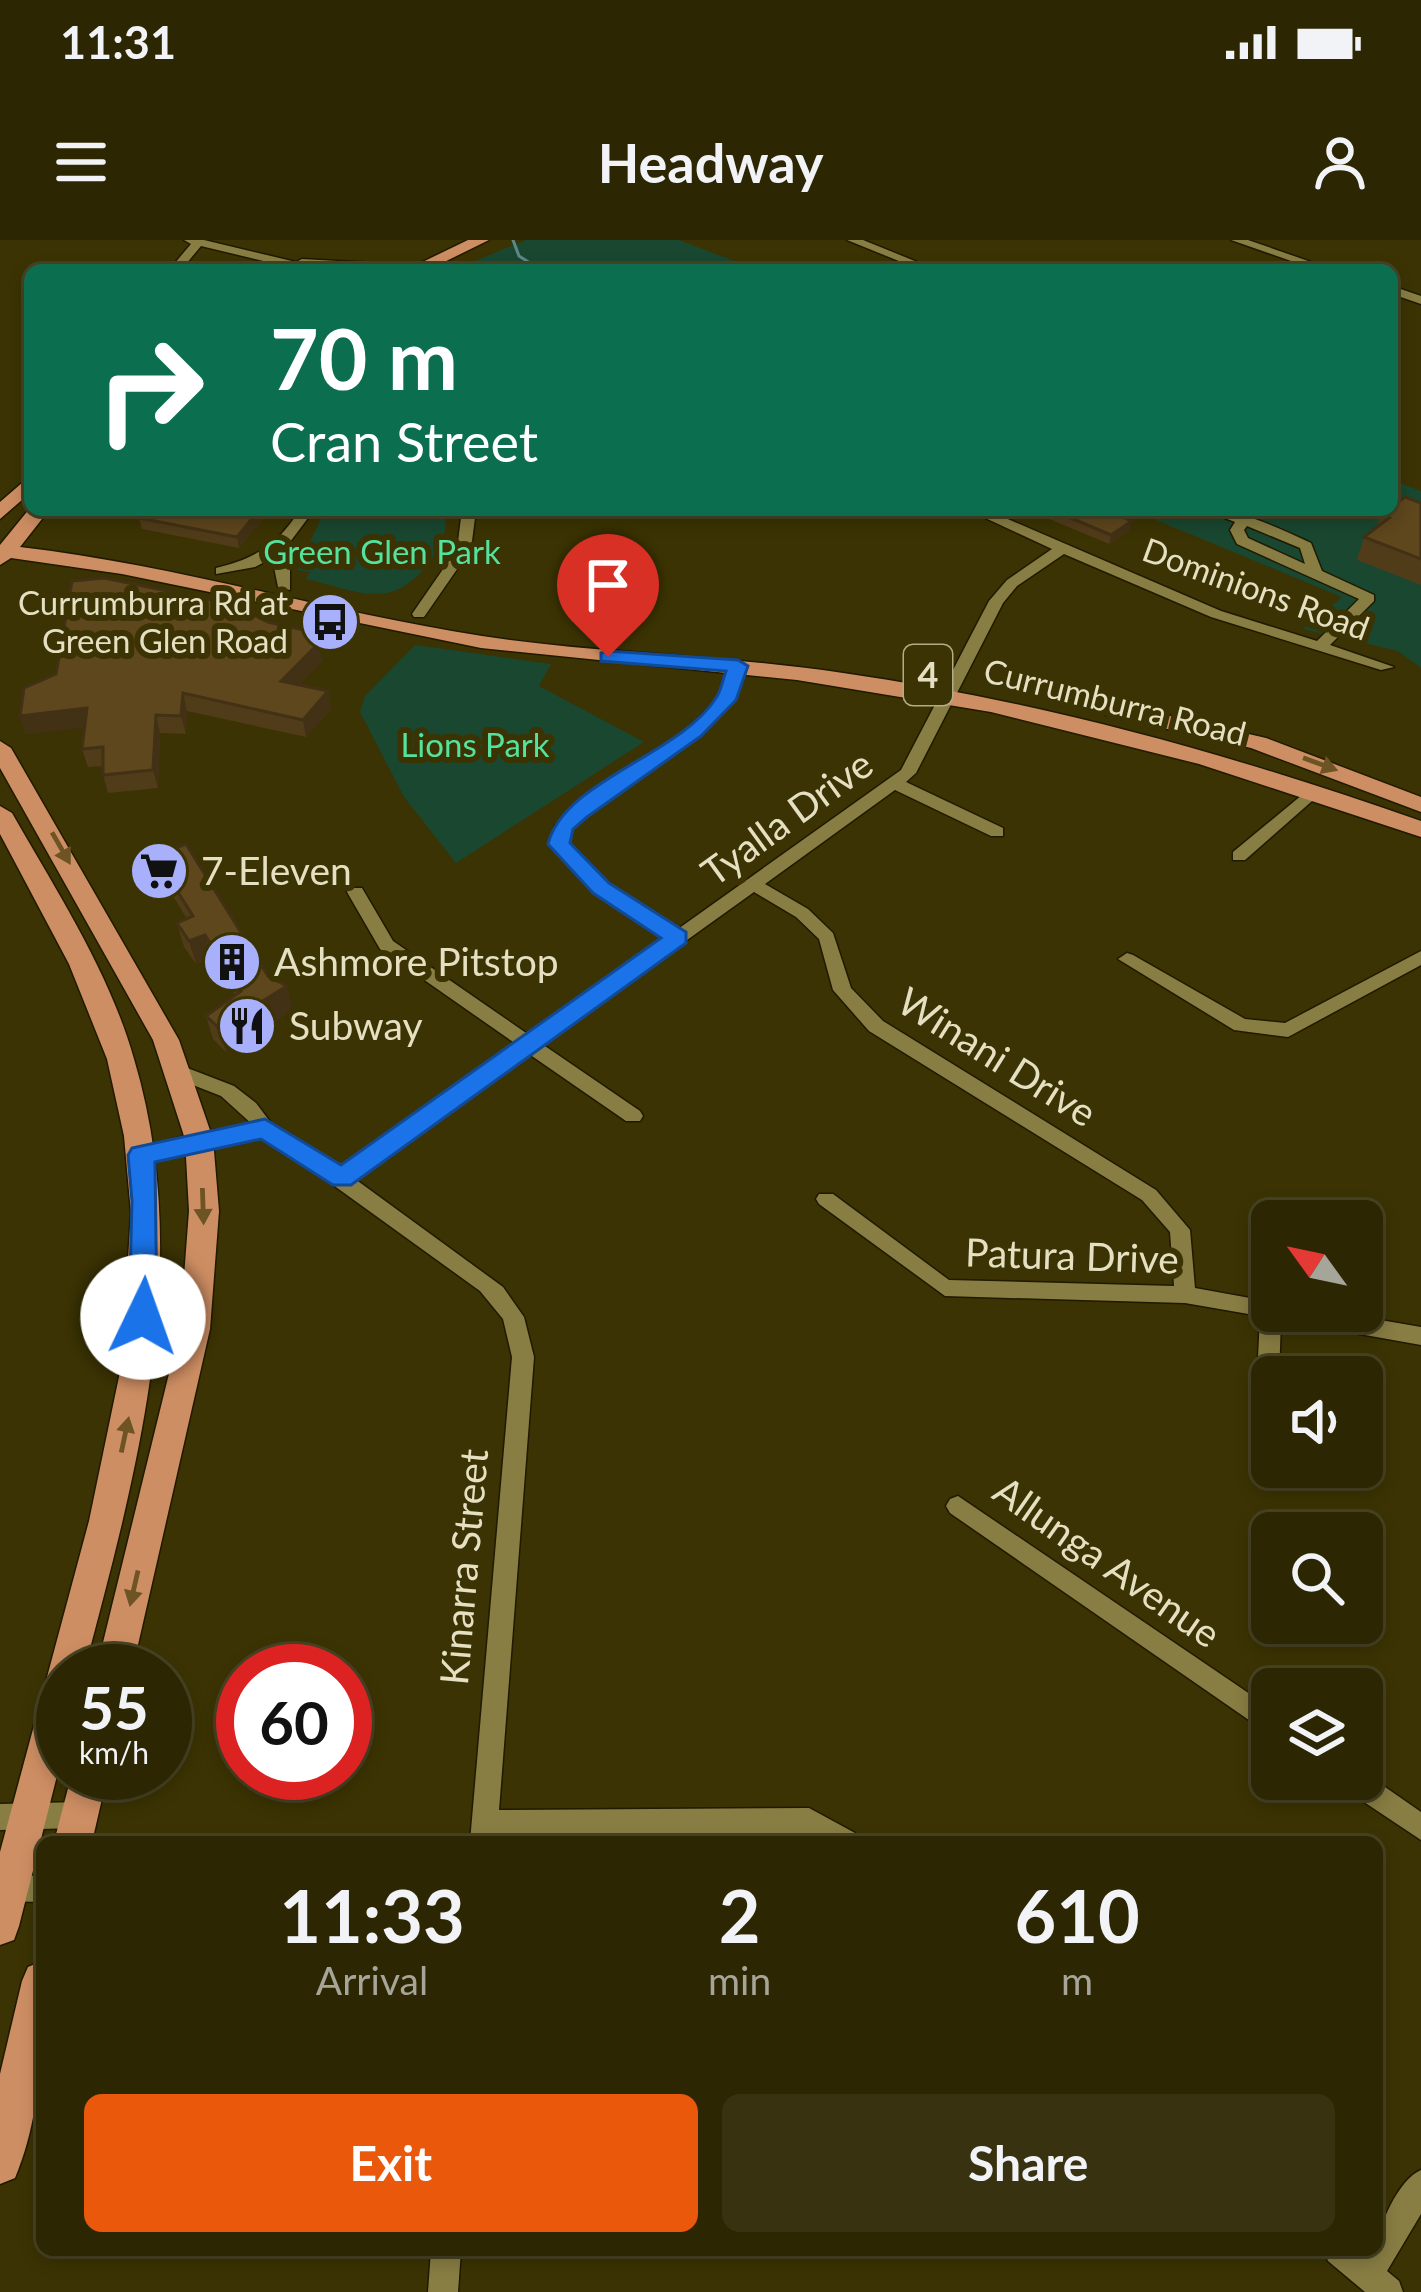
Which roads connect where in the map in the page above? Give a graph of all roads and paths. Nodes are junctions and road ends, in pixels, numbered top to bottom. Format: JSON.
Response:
{"nodes":[{"id":1,"x":446,"y":240,"type":"edge"},
{"id":2,"x":481,"y":240,"type":"edge"},
{"id":3,"x":853,"y":240,"type":"edge"},
{"id":4,"x":1237,"y":240,"type":"edge"},
{"id":5,"x":194,"y":241,"type":"edge"},
{"id":6,"x":265,"y":257,"type":"junction"},
{"id":7,"x":294,"y":264,"type":"edge"},
{"id":8,"x":343,"y":264,"type":"edge"},
{"id":9,"x":396,"y":264,"type":"edge"},
{"id":10,"x":428,"y":264,"type":"edge"},
{"id":11,"x":916,"y":264,"type":"edge"},
{"id":12,"x":1310,"y":264,"type":"edge"},
{"id":13,"x":24,"y":488,"type":"edge"},
{"id":14,"x":2,"y":510,"type":"edge"},
{"id":15,"x":35,"y":516,"type":"edge"},
{"id":16,"x":52,"y":516,"type":"edge"},
{"id":17,"x":303,"y":516,"type":"edge"},
{"id":18,"x":469,"y":516,"type":"edge"},
{"id":19,"x":989,"y":516,"type":"edge"},
{"id":20,"x":1250,"y":519,"type":"edge"},
{"id":21,"x":58,"y":542,"type":"junction"},
{"id":22,"x":285,"y":545,"type":"junction"},
{"id":23,"x":1064,"y":547,"type":"junction"},
{"id":24,"x":3,"y":552,"type":"edge"},
{"id":25,"x":221,"y":571,"type":"junction"},
{"id":26,"x":285,"y":586,"type":"junction"},
{"id":27,"x":407,"y":621,"type":"junction"},
{"id":28,"x":1321,"y":648,"type":"junction"},
{"id":29,"x":738,"y":666,"type":"junction"},
{"id":30,"x":1386,"y":667,"type":"dead end"},
{"id":31,"x":954,"y":688,"type":"junction"},
{"id":32,"x":0,"y":748,"type":"edge"},
{"id":33,"x":894,"y":783,"type":"junction"},
{"id":34,"x":1314,"y":790,"type":"junction"},
{"id":35,"x":1421,"y":805,"type":"edge"},
{"id":36,"x":0,"y":813,"type":"edge"},
{"id":37,"x":1421,"y":829,"type":"edge"},
{"id":38,"x":998,"y":832,"type":"dead end"},
{"id":39,"x":1239,"y":856,"type":"dead end"},
{"id":40,"x":753,"y":884,"type":"junction"},
{"id":41,"x":356,"y":892,"type":"dead end"},
{"id":42,"x":677,"y":938,"type":"junction"},
{"id":43,"x":1126,"y":959,"type":"dead end"},
{"id":44,"x":1418,"y":964,"type":"edge"},
{"id":45,"x":530,"y":1043,"type":"junction"},
{"id":46,"x":177,"y":1071,"type":"junction"},
{"id":47,"x":633,"y":1116,"type":"dead end"},
{"id":48,"x":265,"y":1129,"type":"junction"},
{"id":49,"x":200,"y":1139,"type":"junction"},
{"id":50,"x":141,"y":1155,"type":"junction"},
{"id":51,"x":342,"y":1178,"type":"junction"},
{"id":52,"x":826,"y":1199,"type":"dead end"},
{"id":53,"x":1185,"y":1295,"type":"junction"},
{"id":54,"x":1251,"y":1306,"type":"edge"},
{"id":55,"x":1383,"y":1329,"type":"edge"},
{"id":56,"x":1421,"y":1336,"type":"edge"},
{"id":57,"x":958,"y":1506,"type":"dead end"},
{"id":58,"x":73,"y":1644,"type":"edge"},
{"id":59,"x":120,"y":1644,"type":"edge"},
{"id":60,"x":1251,"y":1709,"type":"edge"},
{"id":61,"x":36,"y":1754,"type":"edge"},
{"id":62,"x":1382,"y":1800,"type":"edge"},
{"id":63,"x":13,"y":1816,"type":"edge"},
{"id":64,"x":1421,"y":1827,"type":"edge"},
{"id":65,"x":76,"y":1829,"type":"edge"},
{"id":66,"x":484,"y":1833,"type":"edge"},
{"id":67,"x":835,"y":1836,"type":"edge"},
{"id":68,"x":13,"y":1898,"type":"edge"},
{"id":69,"x":36,"y":2007,"type":"edge"},
{"id":70,"x":0,"y":2163,"type":"edge"},
{"id":71,"x":1421,"y":2185,"type":"edge"},
{"id":72,"x":445,"y":2256,"type":"edge"},
{"id":73,"x":1346,"y":2256,"type":"edge"},
{"id":74,"x":1378,"y":2283,"type":"edge"},
{"id":75,"x":442,"y":2292,"type":"edge"}],
"edges":[{"from":1,"to":9,"type":"main road"},
{"from":2,"to":10,"type":"main road"},
{"from":3,"to":11,"type":"street"},
{"from":4,"to":12,"type":"street"},
{"from":5,"to":6,"type":"street"},
{"from":6,"to":7,"type":"street"},
{"from":6,"to":8,"type":"street"},
{"from":13,"to":14,"type":"main road"},
{"from":15,"to":24,"type":"main road"},
{"from":16,"to":21,"type":"main road"},
{"from":17,"to":22,"type":"street"},
{"from":18,"to":27,"type":"street"},
{"from":19,"to":23,"type":"street","name":"Dominions Road"},
{"from":20,"to":28,"type":"street"},
{"from":21,"to":24,"type":"main road","name":"Currumburra Road","number":"4"},
{"from":21,"to":25,"type":"main road","name":"Currumburra Road","number":"4"},
{"from":22,"to":25,"type":"street"},
{"from":22,"to":26,"type":"street"},
{"from":23,"to":28,"type":"street","name":"Dominions Road"},
{"from":23,"to":31,"type":"street","name":"Tyalla Drive"},
{"from":24,"to":27,"type":"main road","name":"Currumburra Road","number":"4"},
{"from":25,"to":26,"type":"main road","name":"Currumburra Road","number":"4"},
{"from":26,"to":27,"type":"main road","name":"Currumburra Road","number":"4"},
{"from":27,"to":29,"type":"main road","name":"Currumburra Road","number":"4"},
{"from":27,"to":31,"type":"main road","name":"Currumburra Road","number":"4"},
{"from":28,"to":30,"type":"street","name":"Dominions Road"},
{"from":29,"to":31,"type":"main road","name":"Currumburra Road","number":"4"},
{"from":29,"to":42,"type":"street"},
{"from":31,"to":33,"type":"street","name":"Tyalla Drive"},
{"from":31,"to":34,"type":"main road","name":"Currumburra Road","number":"4"},
{"from":31,"to":35,"type":"main road","name":"Currumburra Road","number":"4","one_way":true},
{"from":32,"to":46,"type":"main road","one_way":true},
{"from":33,"to":38,"type":"street"},
{"from":33,"to":40,"type":"street","name":"Tyalla Drive"},
{"from":34,"to":37,"type":"main road","name":"Currumburra Road","number":"4"},
{"from":34,"to":39,"type":"street"},
{"from":36,"to":50,"type":"main road"},
{"from":40,"to":42,"type":"street","name":"Tyalla Drive"},
{"from":40,"to":53,"type":"street","name":"Winani Drive"},
{"from":41,"to":45,"type":"street"},
{"from":42,"to":45,"type":"street","name":"Tyalla Drive"},
{"from":43,"to":44,"type":"street"},
{"from":45,"to":47,"type":"street"},
{"from":45,"to":51,"type":"street","name":"Tyalla Drive"},
{"from":46,"to":48,"type":"street"},
{"from":46,"to":49,"type":"main road"},
{"from":48,"to":49,"type":"street"},
{"from":48,"to":51,"type":"street"},
{"from":49,"to":50,"type":"street"},
{"from":49,"to":59,"type":"main road","one_way":true},
{"from":58,"to":50,"type":"main road","one_way":true},
{"from":51,"to":66,"type":"street","name":"Kinarra Street"},
{"from":52,"to":53,"type":"street","name":"Patura Drive"},
{"from":53,"to":54,"type":"street","name":"Patura Drive"},
{"from":55,"to":56,"type":"street","name":"Patura Drive"},
{"from":57,"to":60,"type":"street","name":"Allunga Avenue"},
{"from":61,"to":63,"type":"main road"},
{"from":62,"to":64,"type":"street"},
{"from":63,"to":65,"type":"street"},
{"from":63,"to":68,"type":"main road"},
{"from":66,"to":67,"type":"street"},
{"from":69,"to":70,"type":"main road"},
{"from":71,"to":74,"type":"street"},
{"from":72,"to":75,"type":"street"},
{"from":73,"to":74,"type":"street"}]}
